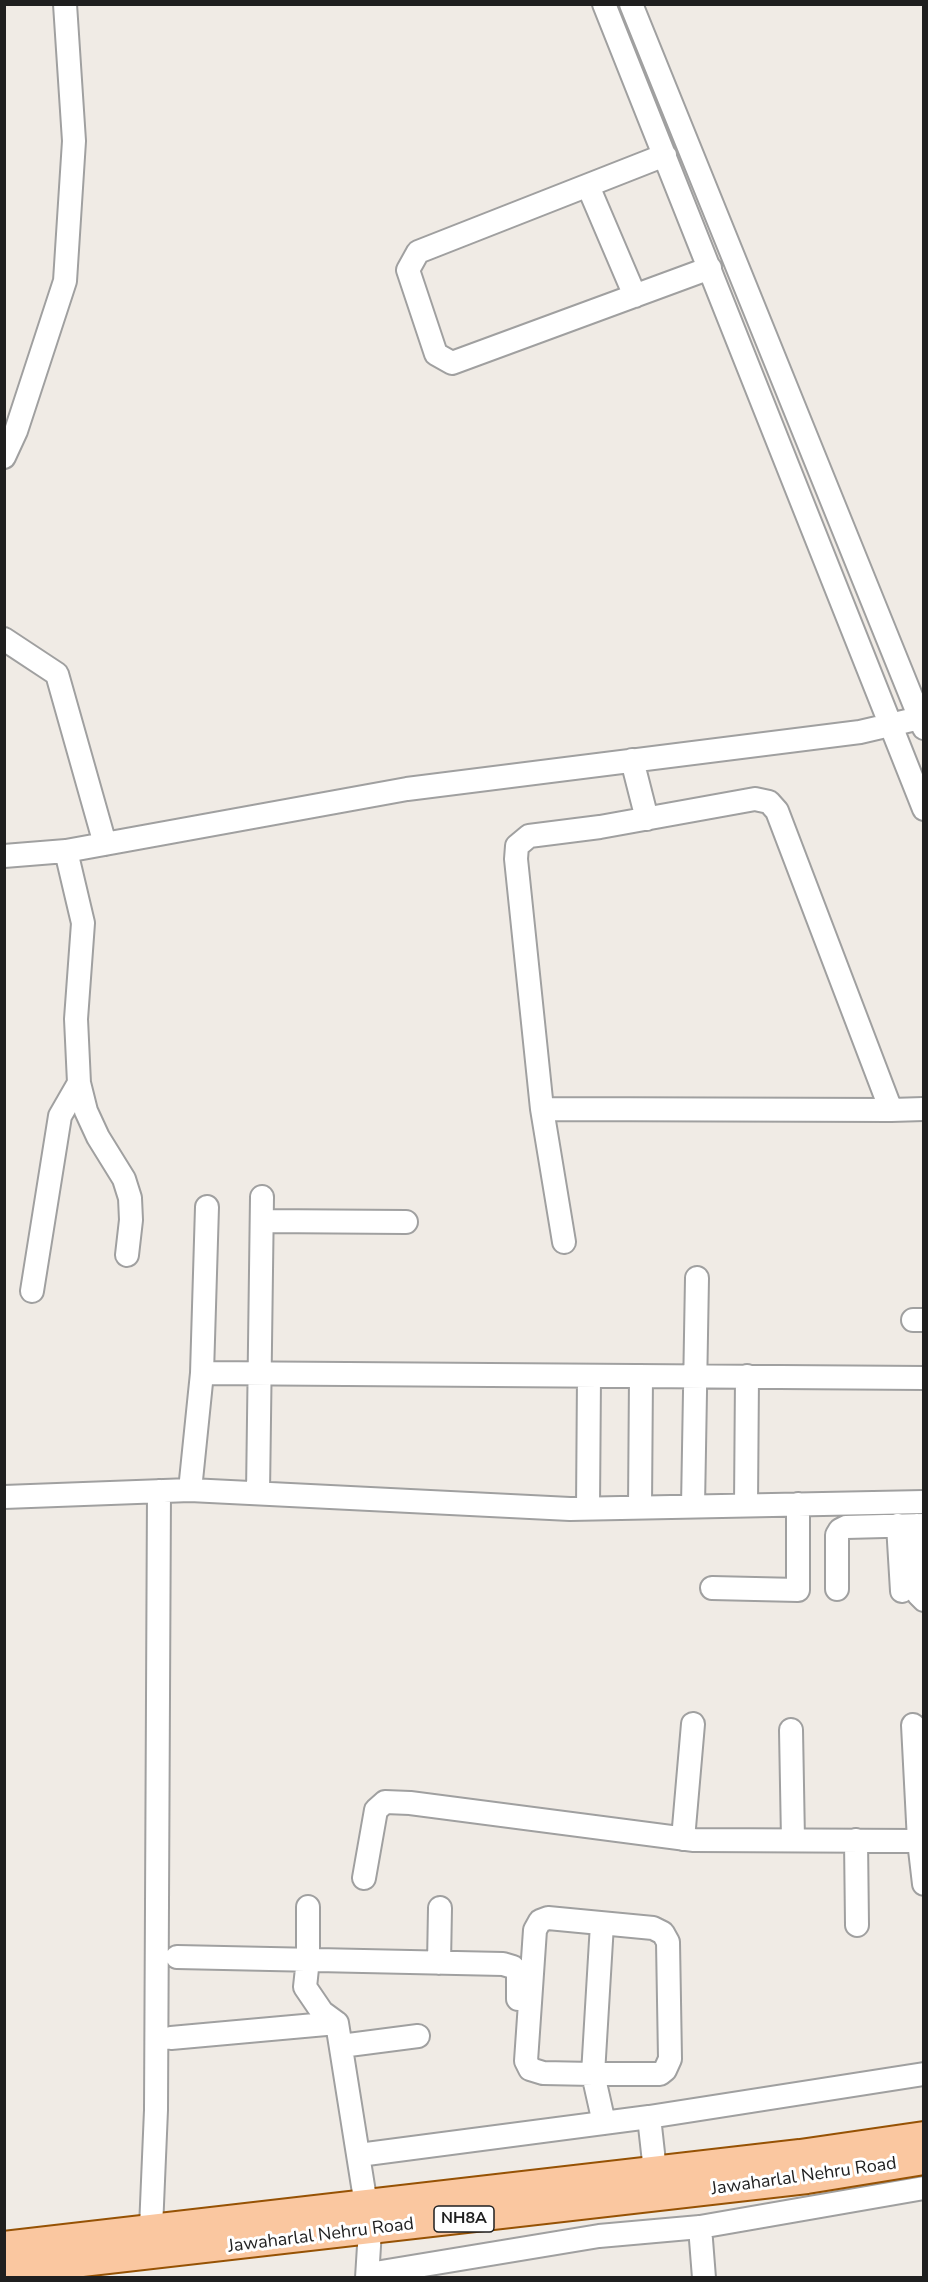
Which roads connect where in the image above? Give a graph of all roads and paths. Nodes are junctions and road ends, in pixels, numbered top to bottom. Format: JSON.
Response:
{"nodes":[{"id":1,"x":65,"y":4,"type":"edge"},
{"id":2,"x":604,"y":4,"type":"edge"},
{"id":3,"x":631,"y":4,"type":"edge"},
{"id":4,"x":665,"y":156,"type":"junction"},
{"id":5,"x":588,"y":186,"type":"junction"},
{"id":6,"x":710,"y":268,"type":"junction"},
{"id":7,"x":635,"y":296,"type":"junction"},
{"id":8,"x":4,"y":457,"type":"edge"},
{"id":9,"x":4,"y":639,"type":"edge"},
{"id":10,"x":922,"y":721,"type":"edge"},
{"id":11,"x":889,"y":727,"type":"junction"},
{"id":12,"x":632,"y":760,"type":"junction"},
{"id":13,"x":924,"y":809,"type":"edge"},
{"id":14,"x":647,"y":819,"type":"junction"},
{"id":15,"x":105,"y":844,"type":"junction"},
{"id":16,"x":66,"y":851,"type":"junction"},
{"id":17,"x":4,"y":856,"type":"edge"},
{"id":18,"x":79,"y":1083,"type":"junction"},
{"id":19,"x":542,"y":1109,"type":"junction"},
{"id":20,"x":924,"y":1109,"type":"edge"},
{"id":21,"x":891,"y":1110,"type":"junction"},
{"id":22,"x":262,"y":1197,"type":"dead end"},
{"id":23,"x":207,"y":1208,"type":"dead end"},
{"id":24,"x":262,"y":1221,"type":"junction"},
{"id":25,"x":406,"y":1222,"type":"dead end"},
{"id":26,"x":564,"y":1242,"type":"dead end"},
{"id":27,"x":127,"y":1255,"type":"dead end"},
{"id":28,"x":697,"y":1278,"type":"dead end"},
{"id":29,"x":32,"y":1291,"type":"dead end"},
{"id":30,"x":202,"y":1373,"type":"junction"},
{"id":31,"x":261,"y":1374,"type":"junction"},
{"id":32,"x":589,"y":1376,"type":"junction"},
{"id":33,"x":641,"y":1376,"type":"junction"},
{"id":34,"x":694,"y":1376,"type":"junction"},
{"id":35,"x":747,"y":1376,"type":"junction"},
{"id":36,"x":924,"y":1378,"type":"edge"},
{"id":37,"x":190,"y":1490,"type":"junction"},
{"id":38,"x":159,"y":1491,"type":"junction"},
{"id":39,"x":258,"y":1493,"type":"junction"},
{"id":40,"x":4,"y":1497,"type":"edge"},
{"id":41,"x":924,"y":1502,"type":"edge"},
{"id":42,"x":798,"y":1504,"type":"junction"},
{"id":43,"x":746,"y":1505,"type":"junction"},
{"id":44,"x":693,"y":1506,"type":"junction"},
{"id":45,"x":640,"y":1507,"type":"junction"},
{"id":46,"x":588,"y":1508,"type":"junction"},
{"id":47,"x":913,"y":1525,"type":"edge"},
{"id":48,"x":712,"y":1588,"type":"dead end"},
{"id":49,"x":837,"y":1589,"type":"dead end"},
{"id":50,"x":902,"y":1591,"type":"dead end"},
{"id":51,"x":924,"y":1600,"type":"edge"},
{"id":52,"x":693,"y":1724,"type":"dead end"},
{"id":53,"x":913,"y":1725,"type":"dead end"},
{"id":54,"x":791,"y":1730,"type":"dead end"},
{"id":55,"x":920,"y":1834,"type":"edge"},
{"id":56,"x":683,"y":1839,"type":"junction"},
{"id":57,"x":793,"y":1840,"type":"junction"},
{"id":58,"x":856,"y":1840,"type":"junction"},
{"id":59,"x":364,"y":1878,"type":"dead end"},
{"id":60,"x":924,"y":1884,"type":"edge"},
{"id":61,"x":308,"y":1907,"type":"dead end"},
{"id":62,"x":440,"y":1908,"type":"dead end"},
{"id":63,"x":602,"y":1923,"type":"junction"},
{"id":64,"x":857,"y":1925,"type":"dead end"},
{"id":65,"x":177,"y":1957,"type":"dead end"},
{"id":66,"x":308,"y":1959,"type":"junction"},
{"id":67,"x":439,"y":1962,"type":"junction"},
{"id":68,"x":337,"y":2023,"type":"junction"},
{"id":69,"x":517,"y":2028,"type":"dead end"},
{"id":70,"x":418,"y":2036,"type":"dead end"},
{"id":71,"x":171,"y":2038,"type":"dead end"},
{"id":72,"x":341,"y":2046,"type":"junction"},
{"id":73,"x":593,"y":2074,"type":"junction"},
{"id":74,"x":924,"y":2074,"type":"edge"},
{"id":75,"x":649,"y":2117,"type":"junction"},
{"id":76,"x":604,"y":2123,"type":"junction"},
{"id":77,"x":924,"y":2136,"type":"edge"},
{"id":78,"x":359,"y":2156,"type":"junction"},
{"id":79,"x":924,"y":2160,"type":"edge"},
{"id":80,"x":655,"y":2170,"type":"junction"},
{"id":81,"x":924,"y":2188,"type":"edge"},
{"id":82,"x":368,"y":2217,"type":"junction"},
{"id":83,"x":700,"y":2227,"type":"junction"},
{"id":84,"x":151,"y":2228,"type":"junction"},
{"id":85,"x":4,"y":2246,"type":"edge"},
{"id":86,"x":4,"y":2271,"type":"edge"},
{"id":87,"x":369,"y":2276,"type":"edge"},
{"id":88,"x":704,"y":2277,"type":"edge"}],
"edges":[{"from":1,"to":8,"type":"street"},
{"from":2,"to":4,"type":"street"},
{"from":3,"to":10,"type":"street"},
{"from":4,"to":5,"type":"street"},
{"from":4,"to":6,"type":"street"},
{"from":5,"to":7,"type":"street"},
{"from":5,"to":7,"type":"street"},
{"from":6,"to":7,"type":"street"},
{"from":6,"to":11,"type":"street"},
{"from":9,"to":15,"type":"street"},
{"from":10,"to":11,"type":"street"},
{"from":11,"to":12,"type":"street"},
{"from":11,"to":13,"type":"street"},
{"from":12,"to":14,"type":"street"},
{"from":12,"to":15,"type":"street"},
{"from":14,"to":19,"type":"street"},
{"from":14,"to":21,"type":"street"},
{"from":15,"to":16,"type":"street"},
{"from":16,"to":17,"type":"street"},
{"from":16,"to":18,"type":"street"},
{"from":18,"to":27,"type":"street"},
{"from":18,"to":29,"type":"street"},
{"from":19,"to":21,"type":"street"},
{"from":19,"to":26,"type":"street"},
{"from":20,"to":21,"type":"street"},
{"from":22,"to":24,"type":"street"},
{"from":23,"to":30,"type":"street"},
{"from":24,"to":25,"type":"street"},
{"from":24,"to":31,"type":"street"},
{"from":28,"to":34,"type":"street"},
{"from":30,"to":31,"type":"street"},
{"from":30,"to":37,"type":"street"},
{"from":31,"to":32,"type":"street"},
{"from":31,"to":39,"type":"street"},
{"from":32,"to":33,"type":"street"},
{"from":32,"to":46,"type":"street"},
{"from":33,"to":34,"type":"street"},
{"from":33,"to":45,"type":"street"},
{"from":34,"to":35,"type":"street"},
{"from":34,"to":44,"type":"street"},
{"from":35,"to":36,"type":"street"},
{"from":35,"to":43,"type":"street"},
{"from":37,"to":38,"type":"street"},
{"from":37,"to":39,"type":"street"},
{"from":38,"to":40,"type":"street"},
{"from":38,"to":84,"type":"street"},
{"from":39,"to":46,"type":"street"},
{"from":41,"to":42,"type":"street"},
{"from":42,"to":43,"type":"street"},
{"from":42,"to":48,"type":"street"},
{"from":43,"to":44,"type":"street"},
{"from":44,"to":45,"type":"street"},
{"from":45,"to":46,"type":"street"},
{"from":47,"to":49,"type":"street"},
{"from":47,"to":50,"type":"street"},
{"from":47,"to":51,"type":"street"},
{"from":52,"to":56,"type":"street"},
{"from":53,"to":55,"type":"street"},
{"from":54,"to":57,"type":"street"},
{"from":55,"to":58,"type":"street"},
{"from":55,"to":60,"type":"street"},
{"from":56,"to":57,"type":"street"},
{"from":56,"to":59,"type":"street"},
{"from":57,"to":58,"type":"street"},
{"from":58,"to":64,"type":"street"},
{"from":61,"to":66,"type":"street"},
{"from":62,"to":67,"type":"street"},
{"from":63,"to":73,"type":"street"},
{"from":63,"to":73,"type":"street"},
{"from":63,"to":73,"type":"street"},
{"from":65,"to":66,"type":"street"},
{"from":66,"to":67,"type":"street"},
{"from":66,"to":68,"type":"street"},
{"from":67,"to":69,"type":"street"},
{"from":68,"to":71,"type":"street"},
{"from":68,"to":72,"type":"street"},
{"from":70,"to":72,"type":"street"},
{"from":72,"to":78,"type":"street"},
{"from":73,"to":76,"type":"street"},
{"from":74,"to":75,"type":"street"},
{"from":75,"to":76,"type":"street"},
{"from":75,"to":80,"type":"street"},
{"from":76,"to":78,"type":"street"},
{"from":77,"to":80,"type":"main road","name":"Jawaharlal Nehru Road","number":"NH8A"},
{"from":78,"to":82,"type":"street"},
{"from":79,"to":82,"type":"main road","name":"Jawaharlal Nehru Road","number":"NH8A"},
{"from":80,"to":82,"type":"main road","name":"Jawaharlal Nehru Road","number":"NH8A"},
{"from":81,"to":83,"type":"street"},
{"from":82,"to":84,"type":"main road","name":"Jawaharlal Nehru Road","number":"NH8A"},
{"from":82,"to":86,"type":"main road","name":"Jawaharlal Nehru Road","number":"NH8A"},
{"from":82,"to":87,"type":"street"},
{"from":83,"to":87,"type":"street"},
{"from":83,"to":88,"type":"street"},
{"from":84,"to":85,"type":"main road","name":"Jawaharlal Nehru Road","number":"NH8A"}]}
